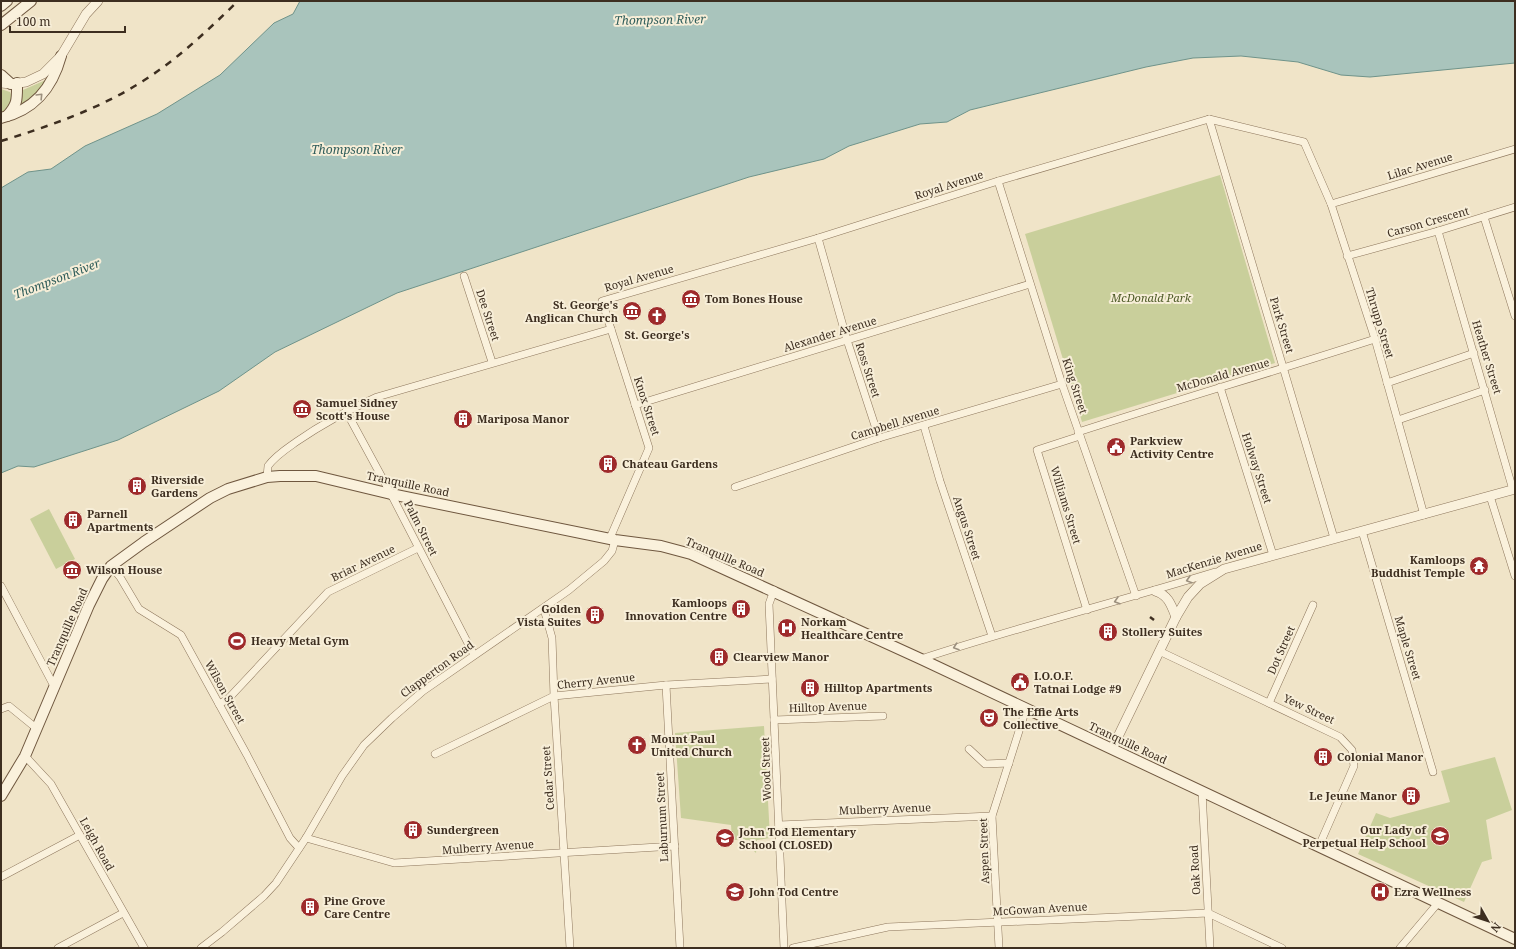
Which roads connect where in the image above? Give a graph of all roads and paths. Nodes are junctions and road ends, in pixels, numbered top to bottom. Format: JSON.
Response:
{"nodes":[{"id":1,"x":7,"y":1,"type":"edge"},
{"id":2,"x":31,"y":1,"type":"edge"},
{"id":3,"x":98,"y":1,"type":"edge"},
{"id":4,"x":1,"y":6,"type":"edge"},
{"id":5,"x":1,"y":25,"type":"edge"},
{"id":6,"x":61,"y":56,"type":"junction"},
{"id":7,"x":1,"y":75,"type":"edge"},
{"id":8,"x":10,"y":83,"type":"edge"},
{"id":9,"x":4,"y":117,"type":"edge"},
{"id":10,"x":1209,"y":119,"type":"junction"},
{"id":11,"x":1304,"y":142,"type":"joint"},
{"id":12,"x":1515,"y":149,"type":"edge"},
{"id":13,"x":998,"y":181,"type":"junction"},
{"id":14,"x":1331,"y":204,"type":"junction"},
{"id":15,"x":1515,"y":207,"type":"edge"},
{"id":16,"x":1484,"y":217,"type":"junction"},
{"id":17,"x":1438,"y":231,"type":"junction"},
{"id":18,"x":818,"y":238,"type":"junction"},
{"id":19,"x":1348,"y":256,"type":"junction"},
{"id":20,"x":464,"y":276,"type":"dead end"},
{"id":21,"x":1030,"y":284,"type":"junction"},
{"id":22,"x":602,"y":301,"type":"joint"},
{"id":23,"x":1515,"y":316,"type":"edge"},
{"id":24,"x":611,"y":329,"type":"junction"},
{"id":25,"x":1374,"y":339,"type":"junction"},
{"id":26,"x":847,"y":340,"type":"junction"},
{"id":27,"x":1474,"y":353,"type":"junction"},
{"id":28,"x":492,"y":362,"type":"junction"},
{"id":29,"x":1284,"y":369,"type":"junction"},
{"id":30,"x":1387,"y":383,"type":"junction"},
{"id":31,"x":1062,"y":384,"type":"junction"},
{"id":32,"x":1220,"y":387,"type":"junction"},
{"id":33,"x":1485,"y":390,"type":"junction"},
{"id":34,"x":635,"y":405,"type":"junction"},
{"id":35,"x":346,"y":411,"type":"junction"},
{"id":36,"x":1398,"y":420,"type":"junction"},
{"id":37,"x":924,"y":426,"type":"junction"},
{"id":38,"x":1079,"y":434,"type":"junction"},
{"id":39,"x":878,"y":438,"type":"junction"},
{"id":40,"x":267,"y":477,"type":"junction"},
{"id":41,"x":735,"y":487,"type":"dead end"},
{"id":42,"x":1514,"y":490,"type":"edge"},
{"id":43,"x":391,"y":494,"type":"junction"},
{"id":44,"x":1490,"y":496,"type":"junction"},
{"id":45,"x":1424,"y":515,"type":"junction"},
{"id":46,"x":1362,"y":531,"type":"junction"},
{"id":47,"x":1334,"y":538,"type":"junction"},
{"id":48,"x":612,"y":539,"type":"junction"},
{"id":49,"x":418,"y":548,"type":"junction"},
{"id":50,"x":1273,"y":555,"type":"junction"},
{"id":51,"x":111,"y":566,"type":"junction"},
{"id":52,"x":1224,"y":570,"type":"junction"},
{"id":53,"x":1515,"y":576,"type":"edge"},
{"id":54,"x":1,"y":586,"type":"edge"},
{"id":55,"x":774,"y":590,"type":"junction"},
{"id":56,"x":1155,"y":591,"type":"junction"},
{"id":57,"x":1136,"y":596,"type":"junction"},
{"id":58,"x":1313,"y":605,"type":"dead end"},
{"id":59,"x":544,"y":609,"type":"junction"},
{"id":60,"x":1087,"y":610,"type":"junction"},
{"id":61,"x":1176,"y":616,"type":"junction"},
{"id":62,"x":992,"y":636,"type":"junction"},
{"id":63,"x":1159,"y":651,"type":"junction"},
{"id":64,"x":474,"y":655,"type":"junction"},
{"id":65,"x":921,"y":659,"type":"junction"},
{"id":66,"x":772,"y":678,"type":"junction"},
{"id":67,"x":666,"y":685,"type":"junction"},
{"id":68,"x":54,"y":686,"type":"junction"},
{"id":69,"x":554,"y":696,"type":"junction"},
{"id":70,"x":1269,"y":703,"type":"junction"},
{"id":71,"x":219,"y":704,"type":"junction"},
{"id":72,"x":1,"y":709,"type":"edge"},
{"id":73,"x":1026,"y":709,"type":"junction"},
{"id":74,"x":883,"y":716,"type":"dead end"},
{"id":75,"x":774,"y":720,"type":"junction"},
{"id":76,"x":36,"y":728,"type":"junction"},
{"id":77,"x":968,"y":749,"type":"dead end"},
{"id":78,"x":1112,"y":749,"type":"junction"},
{"id":79,"x":434,"y":754,"type":"dead end"},
{"id":80,"x":25,"y":756,"type":"junction"},
{"id":81,"x":1009,"y":763,"type":"junction"},
{"id":82,"x":1433,"y":772,"type":"dead end"},
{"id":83,"x":1202,"y":791,"type":"junction"},
{"id":84,"x":1,"y":796,"type":"edge"},
{"id":85,"x":992,"y":816,"type":"junction"},
{"id":86,"x":779,"y":825,"type":"junction"},
{"id":87,"x":80,"y":835,"type":"junction"},
{"id":88,"x":306,"y":838,"type":"junction"},
{"id":89,"x":675,"y":846,"type":"junction"},
{"id":90,"x":1319,"y":846,"type":"junction"},
{"id":91,"x":300,"y":848,"type":"junction"},
{"id":92,"x":564,"y":853,"type":"junction"},
{"id":93,"x":1,"y":877,"type":"edge"},
{"id":94,"x":1438,"y":903,"type":"junction"},
{"id":95,"x":123,"y":913,"type":"junction"},
{"id":96,"x":1208,"y":913,"type":"junction"},
{"id":97,"x":997,"y":922,"type":"junction"},
{"id":98,"x":1515,"y":940,"type":"edge"},
{"id":99,"x":58,"y":948,"type":"edge"},
{"id":100,"x":144,"y":948,"type":"edge"},
{"id":101,"x":201,"y":948,"type":"edge"},
{"id":102,"x":570,"y":948,"type":"edge"},
{"id":103,"x":680,"y":948,"type":"edge"},
{"id":104,"x":784,"y":948,"type":"edge"},
{"id":105,"x":793,"y":948,"type":"edge"},
{"id":106,"x":999,"y":948,"type":"edge"},
{"id":107,"x":1210,"y":948,"type":"edge"},
{"id":108,"x":1282,"y":948,"type":"edge"},
{"id":109,"x":1400,"y":948,"type":"edge"}],
"edges":[{"from":1,"to":4,"type":"main road"},
{"from":2,"to":5,"type":"main road"},
{"from":3,"to":6,"type":"street"},
{"from":6,"to":8,"type":"street"},
{"from":9,"to":6,"type":"main road","one_way":true},
{"from":7,"to":8,"type":"main road"},
{"from":8,"to":9,"type":"main road"},
{"from":10,"to":11,"type":"street","name":"Royal Avenue"},
{"from":10,"to":13,"type":"street","name":"Royal Avenue"},
{"from":10,"to":29,"type":"street","name":"Park Street"},
{"from":11,"to":14,"type":"street","name":"Thrupp Street"},
{"from":12,"to":14,"type":"street","name":"Lilac Avenue"},
{"from":13,"to":18,"type":"street","name":"Royal Avenue"},
{"from":13,"to":21,"type":"street","name":"King Street"},
{"from":14,"to":19,"type":"street","name":"Thrupp Street"},
{"from":15,"to":16,"type":"street","name":"Carson Crescent"},
{"from":16,"to":17,"type":"street","name":"Carson Crescent"},
{"from":16,"to":23,"type":"street"},
{"from":17,"to":19,"type":"street","name":"Carson Crescent"},
{"from":17,"to":27,"type":"street","name":"Heather Street"},
{"from":18,"to":22,"type":"street","name":"Royal Avenue"},
{"from":18,"to":26,"type":"street","name":"Ross Street"},
{"from":19,"to":25,"type":"street","name":"Thrupp Street"},
{"from":20,"to":28,"type":"street","name":"Dee Street"},
{"from":21,"to":26,"type":"street","name":"Alexander Avenue"},
{"from":21,"to":31,"type":"street","name":"King Street"},
{"from":22,"to":24,"type":"street","name":"Knox Street"},
{"from":24,"to":28,"type":"street"},
{"from":24,"to":34,"type":"street","name":"Knox Street"},
{"from":25,"to":29,"type":"street","name":"McDonald Avenue"},
{"from":25,"to":30,"type":"street","name":"Thrupp Street"},
{"from":26,"to":34,"type":"street","name":"Alexander Avenue"},
{"from":26,"to":39,"type":"street","name":"Ross Street"},
{"from":27,"to":30,"type":"street"},
{"from":27,"to":33,"type":"street","name":"Heather Street"},
{"from":28,"to":35,"type":"street"},
{"from":29,"to":32,"type":"street","name":"McDonald Avenue"},
{"from":29,"to":47,"type":"street","name":"Park Street"},
{"from":30,"to":36,"type":"street","name":"Thrupp Street"},
{"from":31,"to":37,"type":"street","name":"Campbell Avenue"},
{"from":31,"to":38,"type":"street","name":"King Street"},
{"from":32,"to":38,"type":"street","name":"McDonald Avenue"},
{"from":32,"to":50,"type":"street","name":"Holway Street"},
{"from":33,"to":36,"type":"street"},
{"from":33,"to":42,"type":"street","name":"Heather Street"},
{"from":34,"to":48,"type":"street","name":"Knox Street"},
{"from":35,"to":40,"type":"street"},
{"from":35,"to":43,"type":"street","name":"Palm Street"},
{"from":36,"to":45,"type":"street","name":"Thrupp Street"},
{"from":37,"to":39,"type":"street","name":"Campbell Avenue"},
{"from":37,"to":62,"type":"street","name":"Angus Street"},
{"from":38,"to":57,"type":"street","name":"King Street"},
{"from":38,"to":60,"type":"street","name":"Williams Street"},
{"from":39,"to":41,"type":"street","name":"Campbell Avenue"},
{"from":40,"to":43,"type":"main road","name":"Tranquille Road"},
{"from":40,"to":51,"type":"main road","name":"Tranquille Road"},
{"from":42,"to":44,"type":"street","name":"MacKenzie Avenue"},
{"from":43,"to":48,"type":"main road","name":"Tranquille Road"},
{"from":43,"to":49,"type":"street","name":"Palm Street"},
{"from":44,"to":45,"type":"street","name":"MacKenzie Avenue"},
{"from":44,"to":53,"type":"street"},
{"from":45,"to":46,"type":"street","name":"MacKenzie Avenue"},
{"from":46,"to":47,"type":"street","name":"MacKenzie Avenue"},
{"from":46,"to":82,"type":"street","name":"Maple Street"},
{"from":47,"to":50,"type":"street","name":"MacKenzie Avenue"},
{"from":48,"to":55,"type":"main road","name":"Tranquille Road"},
{"from":48,"to":59,"type":"street","name":"Clapperton Road"},
{"from":49,"to":64,"type":"street","name":"Palm Street"},
{"from":49,"to":71,"type":"street","name":"Briar Avenue"},
{"from":50,"to":52,"type":"street","name":"MacKenzie Avenue"},
{"from":51,"to":68,"type":"main road","name":"Tranquille Road"},
{"from":51,"to":71,"type":"street","name":"Wilson Street"},
{"from":52,"to":56,"type":"street","name":"MacKenzie Avenue","one_way":true},
{"from":52,"to":61,"type":"street"},
{"from":54,"to":68,"type":"street"},
{"from":55,"to":65,"type":"main road","name":"Tranquille Road"},
{"from":55,"to":66,"type":"street","name":"Wood Street"},
{"from":56,"to":57,"type":"street","name":"MacKenzie Avenue"},
{"from":56,"to":61,"type":"street"},
{"from":57,"to":60,"type":"street","name":"MacKenzie Avenue","one_way":true},
{"from":58,"to":70,"type":"street","name":"Dot Street"},
{"from":59,"to":64,"type":"street","name":"Clapperton Road"},
{"from":59,"to":69,"type":"street","name":"Cedar Street"},
{"from":60,"to":62,"type":"street","name":"MacKenzie Avenue"},
{"from":61,"to":63,"type":"street"},
{"from":62,"to":65,"type":"street","name":"MacKenzie Avenue","one_way":true},
{"from":63,"to":70,"type":"street","name":"Yew Street"},
{"from":63,"to":78,"type":"street"},
{"from":64,"to":88,"type":"street","name":"Clapperton Road"},
{"from":65,"to":73,"type":"main road","name":"Tranquille Road"},
{"from":66,"to":67,"type":"street","name":"Cherry Avenue"},
{"from":66,"to":75,"type":"street","name":"Wood Street"},
{"from":67,"to":69,"type":"street","name":"Cherry Avenue"},
{"from":67,"to":89,"type":"street","name":"Laburnum Street"},
{"from":68,"to":76,"type":"main road","name":"Tranquille Road"},
{"from":69,"to":79,"type":"street","name":"Cherry Avenue"},
{"from":69,"to":92,"type":"street","name":"Cedar Street"},
{"from":70,"to":90,"type":"street","name":"Yew Street"},
{"from":71,"to":91,"type":"street","name":"Wilson Street"},
{"from":72,"to":76,"type":"street"},
{"from":73,"to":78,"type":"main road","name":"Tranquille Road"},
{"from":73,"to":81,"type":"street","name":"Aspen Street"},
{"from":74,"to":75,"type":"street","name":"Hilltop Avenue"},
{"from":75,"to":86,"type":"street","name":"Wood Street"},
{"from":76,"to":80,"type":"main road","name":"Tranquille Road"},
{"from":77,"to":81,"type":"street"},
{"from":78,"to":83,"type":"main road","name":"Tranquille Road"},
{"from":80,"to":84,"type":"main road","name":"Tranquille Road"},
{"from":80,"to":87,"type":"street","name":"Leigh Road"},
{"from":81,"to":85,"type":"street","name":"Aspen Street"},
{"from":83,"to":90,"type":"main road","name":"Tranquille Road"},
{"from":83,"to":96,"type":"street","name":"Oak Road"},
{"from":85,"to":86,"type":"street","name":"Mulberry Avenue"},
{"from":85,"to":97,"type":"street","name":"Aspen Street"},
{"from":86,"to":104,"type":"street","name":"Wood Street"},
{"from":87,"to":93,"type":"street"},
{"from":87,"to":95,"type":"street","name":"Leigh Road"},
{"from":88,"to":91,"type":"street","name":"Clapperton Road"},
{"from":88,"to":92,"type":"street","name":"Mulberry Avenue"},
{"from":89,"to":92,"type":"street","name":"Mulberry Avenue"},
{"from":89,"to":103,"type":"street","name":"Laburnum Street"},
{"from":90,"to":94,"type":"main road","name":"Tranquille Road"},
{"from":91,"to":101,"type":"street","name":"Clapperton Road"},
{"from":92,"to":102,"type":"street","name":"Cedar Street"},
{"from":94,"to":98,"type":"main road","name":"Tranquille Road"},
{"from":94,"to":109,"type":"street"},
{"from":95,"to":99,"type":"street"},
{"from":95,"to":100,"type":"street","name":"Leigh Road"},
{"from":96,"to":97,"type":"street","name":"McGowan Avenue"},
{"from":96,"to":107,"type":"street","name":"Oak Road"},
{"from":96,"to":108,"type":"street","name":"McGowan Avenue"},
{"from":97,"to":105,"type":"street","name":"McGowan Avenue"},
{"from":97,"to":106,"type":"street","name":"Aspen Street"}]}
